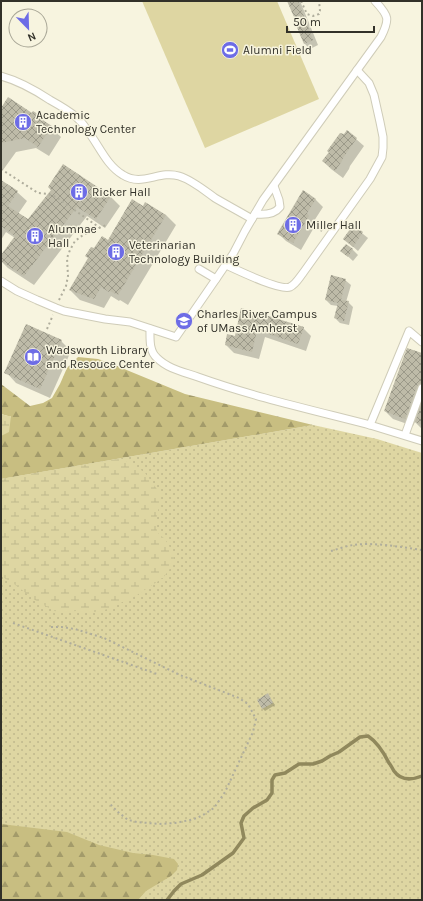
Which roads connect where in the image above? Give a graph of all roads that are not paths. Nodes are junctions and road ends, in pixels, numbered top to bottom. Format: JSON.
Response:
{"nodes":[{"id":1,"x":375,"y":1,"type":"edge"},
{"id":2,"x":357,"y":70,"type":"junction"},
{"id":3,"x":1,"y":76,"type":"edge"},
{"id":4,"x":274,"y":186,"type":"junction"},
{"id":5,"x":254,"y":216,"type":"junction"},
{"id":6,"x":226,"y":265,"type":"junction"},
{"id":7,"x":199,"y":269,"type":"dead end"},
{"id":8,"x":216,"y":278,"type":"junction"},
{"id":9,"x":1,"y":281,"type":"edge"},
{"id":10,"x":150,"y":329,"type":"junction"},
{"id":11,"x":422,"y":342,"type":"edge"},
{"id":12,"x":422,"y":388,"type":"edge"},
{"id":13,"x":370,"y":424,"type":"junction"},
{"id":14,"x":405,"y":436,"type":"junction"},
{"id":15,"x":422,"y":441,"type":"edge"}],
"edges":[{"from":1,"to":2,"type":"lane"},
{"from":2,"to":4,"type":"lane"},
{"from":2,"to":6,"type":"lane"},
{"from":3,"to":5,"type":"lane"},
{"from":4,"to":5,"type":"lane"},
{"from":4,"to":5,"type":"lane"},
{"from":5,"to":6,"type":"lane"},
{"from":6,"to":8,"type":"lane"},
{"from":7,"to":8,"type":"lane"},
{"from":8,"to":10,"type":"lane"},
{"from":9,"to":10,"type":"lane"},
{"from":10,"to":13,"type":"lane"},
{"from":11,"to":13,"type":"lane"},
{"from":12,"to":14,"type":"lane"},
{"from":13,"to":14,"type":"lane"},
{"from":14,"to":15,"type":"lane"}]}
